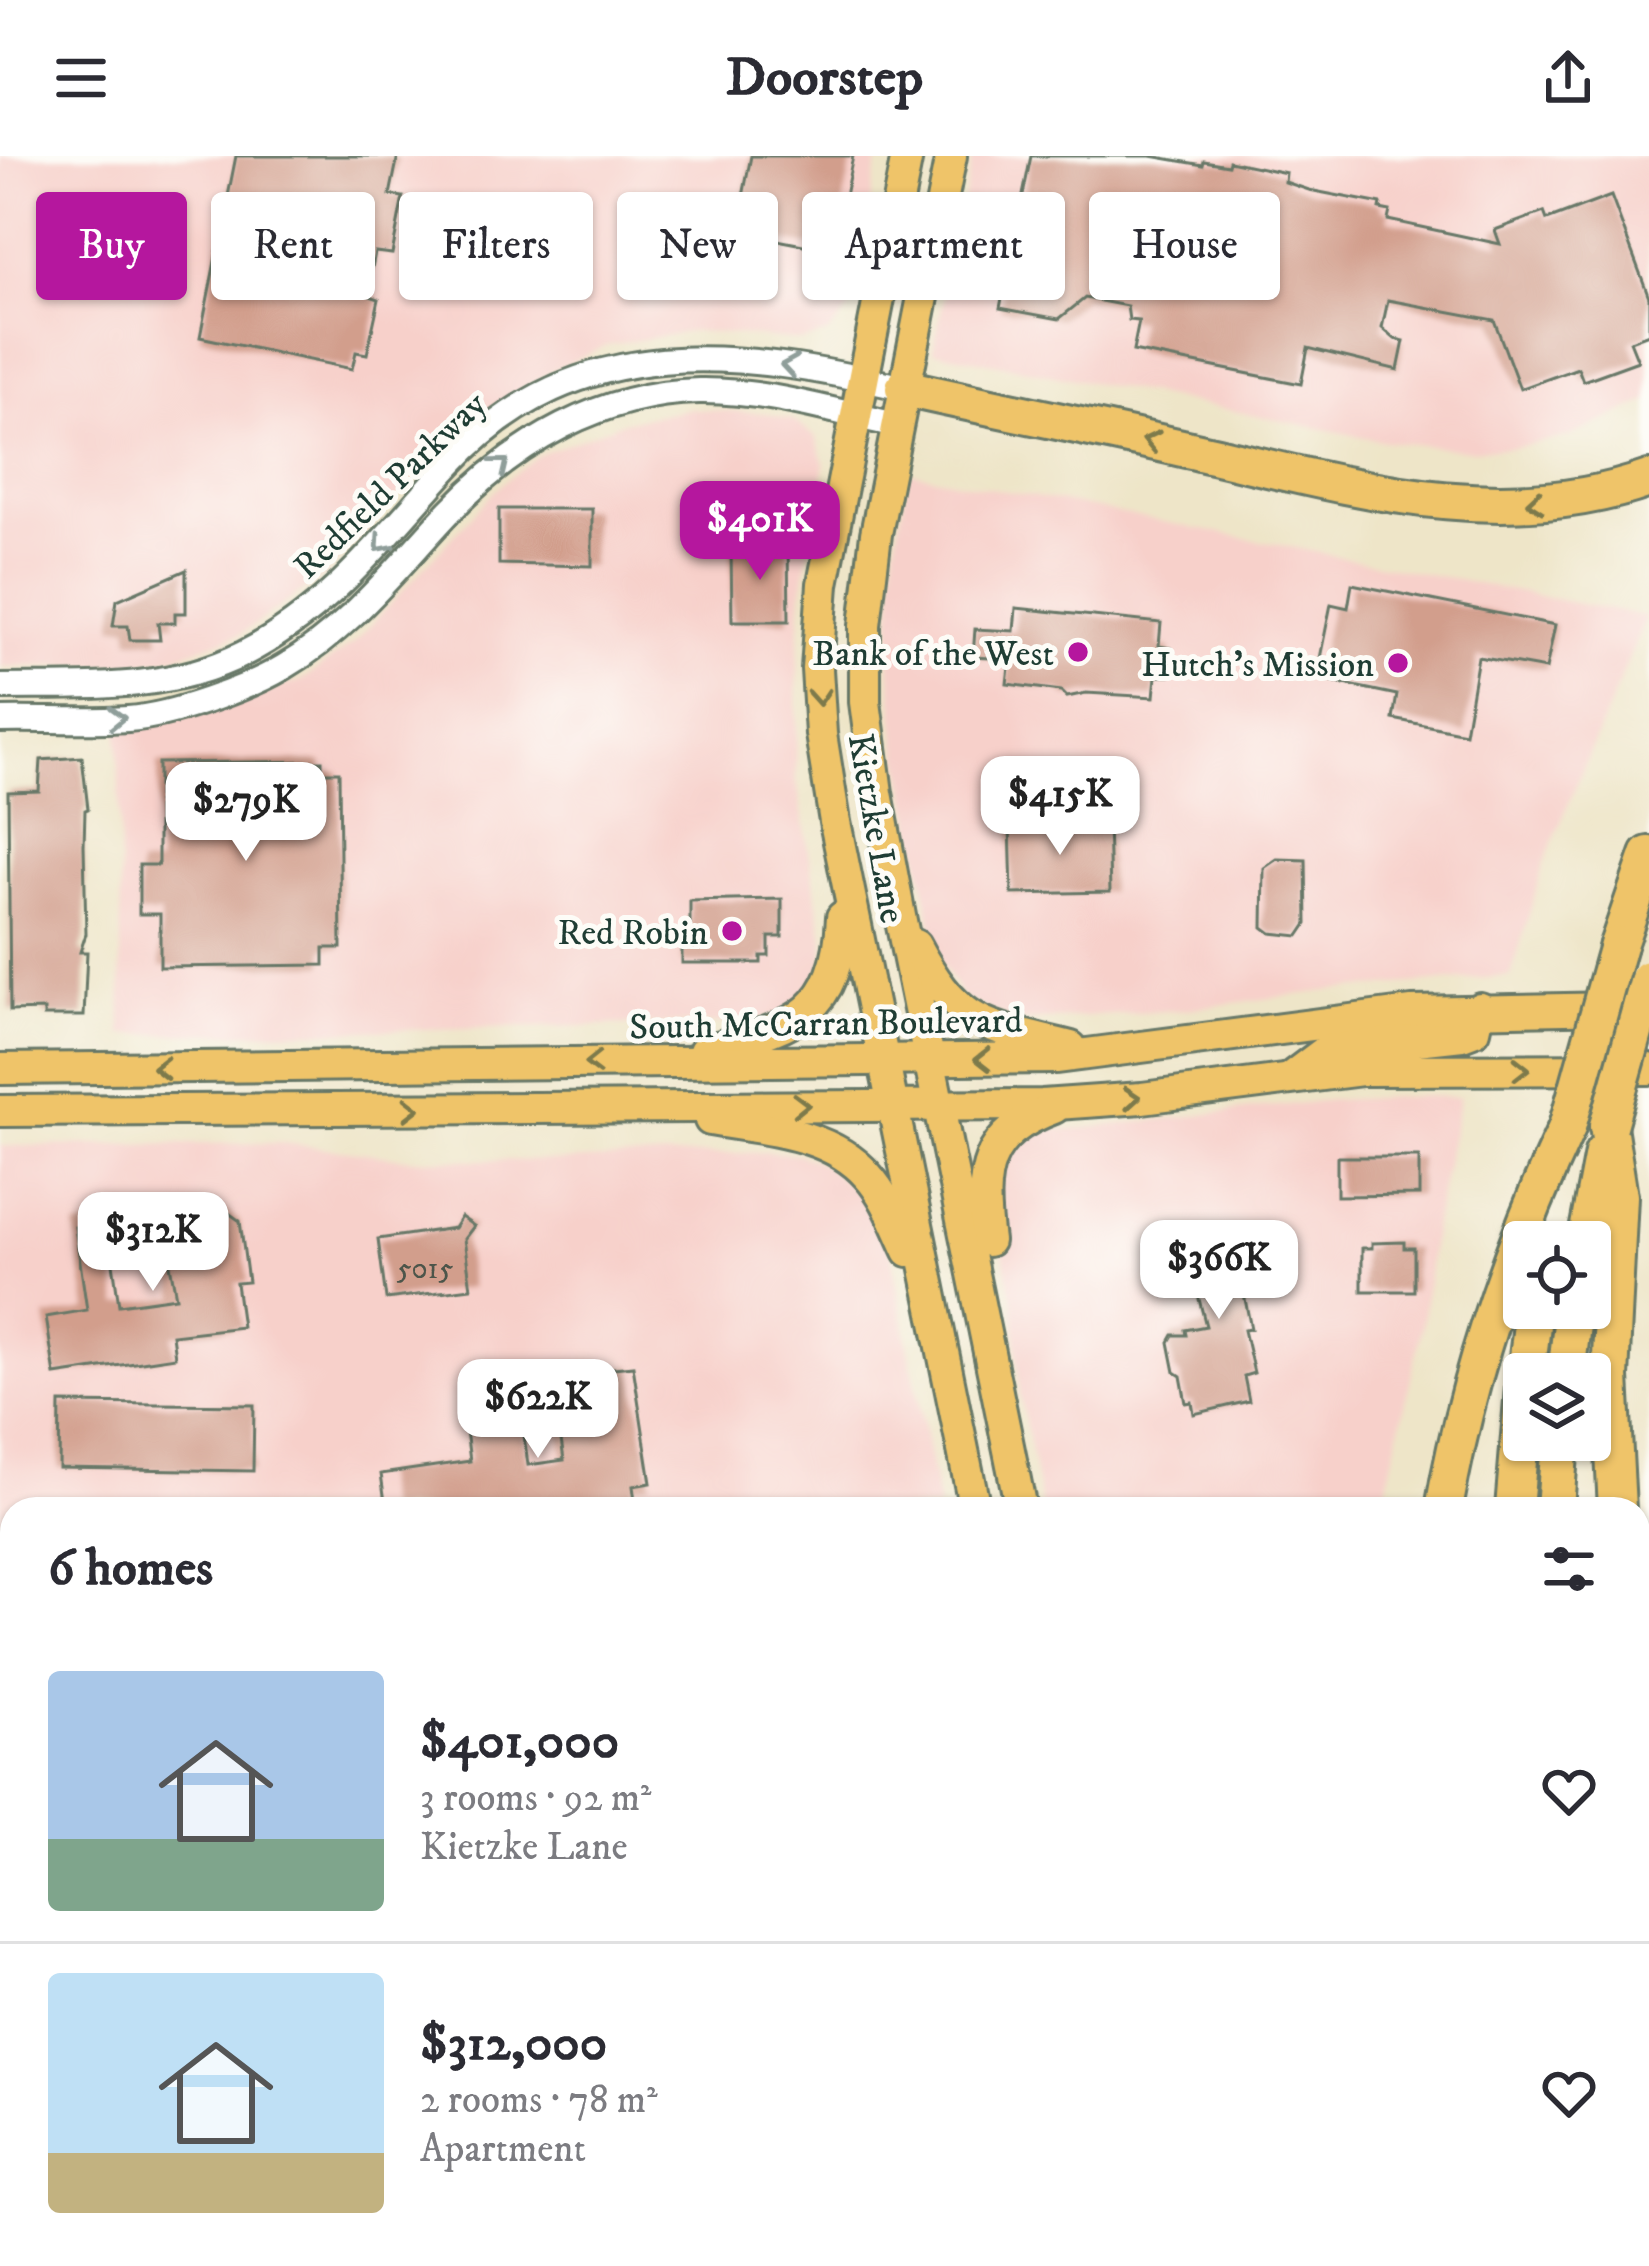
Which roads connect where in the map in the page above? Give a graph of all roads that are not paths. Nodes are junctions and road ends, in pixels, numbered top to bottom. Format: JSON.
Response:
{"nodes":[{"id":1,"x":907,"y":156,"type":"edge"},
{"id":2,"x":951,"y":156,"type":"edge"},
{"id":3,"x":862,"y":379,"type":"junction"},
{"id":4,"x":901,"y":406,"type":"junction"},
{"id":5,"x":854,"y":416,"type":"junction"},
{"id":6,"x":1649,"y":479,"type":"edge"},
{"id":7,"x":0,"y":687,"type":"edge"},
{"id":8,"x":0,"y":720,"type":"edge"},
{"id":9,"x":835,"y":822,"type":"junction"},
{"id":10,"x":1649,"y":855,"type":"edge"},
{"id":11,"x":900,"y":916,"type":"junction"},
{"id":12,"x":1649,"y":979,"type":"edge"},
{"id":13,"x":1480,"y":1008,"type":"junction"},
{"id":14,"x":1649,"y":1008,"type":"edge"},
{"id":15,"x":1100,"y":1054,"type":"junction"},
{"id":16,"x":881,"y":1059,"type":"junction"},
{"id":17,"x":929,"y":1059,"type":"junction"},
{"id":18,"x":665,"y":1063,"type":"junction"},
{"id":19,"x":359,"y":1066,"type":"junction"},
{"id":20,"x":0,"y":1069,"type":"edge"},
{"id":21,"x":1649,"y":1069,"type":"edge"},
{"id":22,"x":1291,"y":1077,"type":"junction"},
{"id":23,"x":941,"y":1103,"type":"junction"},
{"id":24,"x":1068,"y":1103,"type":"junction"},
{"id":25,"x":890,"y":1104,"type":"junction"},
{"id":26,"x":602,"y":1107,"type":"junction"},
{"id":27,"x":49,"y":1110,"type":"junction"},
{"id":28,"x":0,"y":1111,"type":"edge"},
{"id":29,"x":1608,"y":1126,"type":"junction"},
{"id":30,"x":1567,"y":1127,"type":"junction"},
{"id":31,"x":1548,"y":1221,"type":"edge"},
{"id":32,"x":1590,"y":1221,"type":"edge"},
{"id":33,"x":929,"y":1292,"type":"junction"},
{"id":34,"x":988,"y":1330,"type":"junction"},
{"id":35,"x":1518,"y":1461,"type":"edge"},
{"id":36,"x":1558,"y":1461,"type":"edge"},
{"id":37,"x":972,"y":1497,"type":"edge"},
{"id":38,"x":1019,"y":1497,"type":"edge"},
{"id":39,"x":1447,"y":1497,"type":"edge"},
{"id":40,"x":1515,"y":1497,"type":"edge"},
{"id":41,"x":1556,"y":1497,"type":"edge"},
{"id":42,"x":1616,"y":1497,"type":"edge"}],
"edges":[{"from":1,"to":3,"type":"main road","name":"Kietzke Lane"},
{"from":2,"to":4,"type":"main road","name":"Kietzke Lane"},
{"from":3,"to":4,"type":"street","name":"Redfield Parkway"},
{"from":3,"to":5,"type":"main road","name":"Kietzke Lane"},
{"from":3,"to":7,"type":"street","name":"Redfield Parkway","one_way":true},
{"from":4,"to":5,"type":"street","name":"Redfield Parkway"},
{"from":6,"to":4,"type":"highway","one_way":true},
{"from":4,"to":11,"type":"main road","name":"Kietzke Lane"},
{"from":8,"to":5,"type":"street","name":"Redfield Parkway","one_way":true},
{"from":5,"to":9,"type":"main road","name":"Kietzke Lane","one_way":true},
{"from":9,"to":16,"type":"main road","name":"Kietzke Lane"},
{"from":9,"to":18,"type":"main road"},
{"from":10,"to":30,"type":"highway","bridge":true},
{"from":11,"to":15,"type":"main road"},
{"from":11,"to":17,"type":"main road","name":"Kietzke Lane"},
{"from":12,"to":29,"type":"highway","bridge":true},
{"from":13,"to":14,"type":"main road","name":"South McCarran Boulevard"},
{"from":13,"to":15,"type":"main road","name":"South McCarran Boulevard"},
{"from":13,"to":22,"type":"main road"},
{"from":15,"to":17,"type":"main road","name":"South McCarran Boulevard","one_way":true},
{"from":16,"to":17,"type":"main road","name":"South McCarran Boulevard"},
{"from":16,"to":18,"type":"main road","name":"South McCarran Boulevard"},
{"from":16,"to":25,"type":"main road","name":"Kietzke Lane"},
{"from":17,"to":23,"type":"main road","name":"Kietzke Lane"},
{"from":18,"to":19,"type":"main road","name":"South McCarran Boulevard","one_way":true},
{"from":19,"to":20,"type":"main road","name":"South McCarran Boulevard","one_way":true},
{"from":19,"to":27,"type":"main road"},
{"from":22,"to":21,"type":"main road","one_way":true},
{"from":24,"to":22,"type":"main road","one_way":true},
{"from":23,"to":24,"type":"main road"},
{"from":23,"to":25,"type":"main road"},
{"from":23,"to":34,"type":"main road","name":"Kietzke Lane"},
{"from":24,"to":34,"type":"main road"},
{"from":26,"to":25,"type":"main road","one_way":true},
{"from":25,"to":33,"type":"main road","name":"Kietzke Lane"},
{"from":27,"to":26,"type":"main road","one_way":true},
{"from":26,"to":33,"type":"main road"},
{"from":27,"to":28,"type":"main road"},
{"from":29,"to":32,"type":"highway"},
{"from":29,"to":42,"type":"highway"},
{"from":30,"to":31,"type":"highway"},
{"from":30,"to":39,"type":"highway"},
{"from":33,"to":37,"type":"main road","name":"Kietzke Lane"},
{"from":34,"to":38,"type":"main road","name":"Kietzke Lane"},
{"from":35,"to":40,"type":"highway"},
{"from":36,"to":41,"type":"highway"}]}
